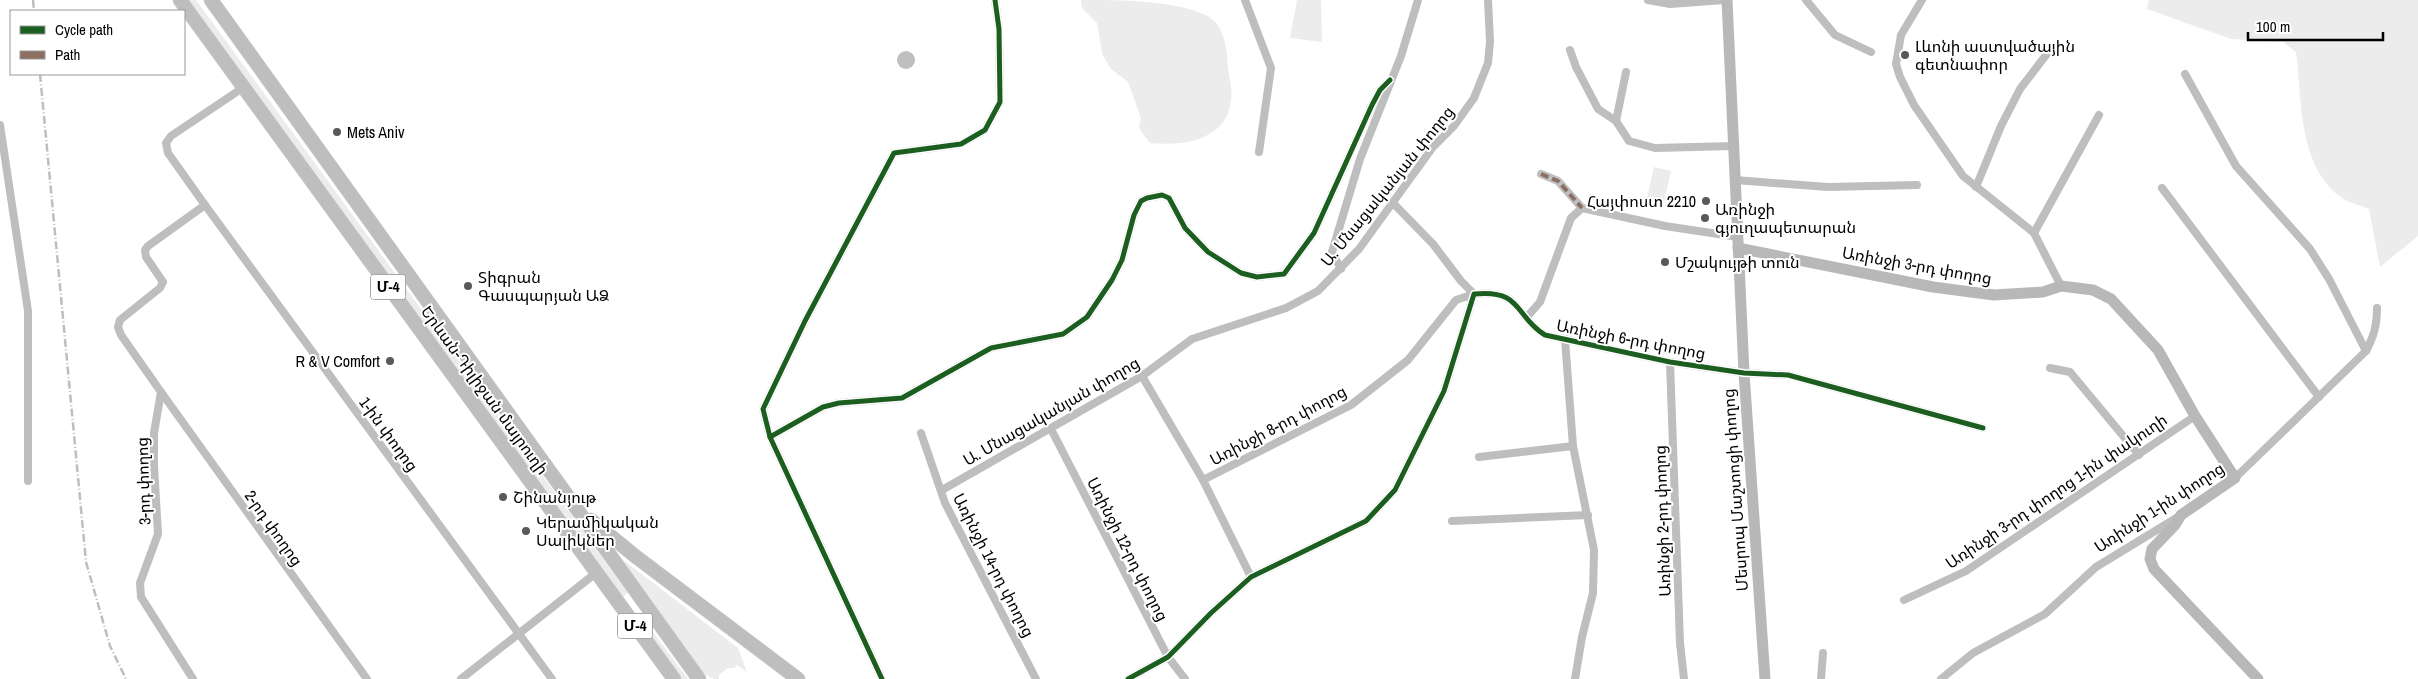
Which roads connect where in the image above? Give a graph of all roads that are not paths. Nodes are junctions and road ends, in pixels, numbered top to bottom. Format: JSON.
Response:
{"nodes":[{"id":1,"x":180,"y":0,"type":"edge"},
{"id":2,"x":211,"y":0,"type":"edge"},
{"id":3,"x":995,"y":0,"type":"edge"},
{"id":4,"x":1245,"y":0,"type":"edge"},
{"id":5,"x":1418,"y":0,"type":"edge"},
{"id":6,"x":1488,"y":0,"type":"edge"},
{"id":7,"x":1648,"y":0,"type":"edge"},
{"id":8,"x":1726,"y":0,"type":"edge"},
{"id":9,"x":1806,"y":0,"type":"edge"},
{"id":10,"x":1922,"y":0,"type":"edge"},
{"id":11,"x":2053,"y":46,"type":"dead end"},
{"id":12,"x":1570,"y":50,"type":"dead end"},
{"id":13,"x":1871,"y":52,"type":"dead end"},
{"id":14,"x":1626,"y":72,"type":"dead end"},
{"id":15,"x":2185,"y":74,"type":"dead end"},
{"id":16,"x":1390,"y":80,"type":"junction"},
{"id":17,"x":244,"y":87,"type":"junction"},
{"id":18,"x":2099,"y":115,"type":"dead end"},
{"id":19,"x":1616,"y":120,"type":"junction"},
{"id":20,"x":0,"y":125,"type":"edge"},
{"id":21,"x":1734,"y":146,"type":"junction"},
{"id":22,"x":1259,"y":152,"type":"dead end"},
{"id":23,"x":1541,"y":174,"type":"dead end"},
{"id":24,"x":1735,"y":180,"type":"junction"},
{"id":25,"x":1918,"y":185,"type":"dead end"},
{"id":26,"x":1976,"y":187,"type":"junction"},
{"id":27,"x":2162,"y":188,"type":"dead end"},
{"id":28,"x":1393,"y":203,"type":"junction"},
{"id":29,"x":205,"y":205,"type":"junction"},
{"id":30,"x":1582,"y":208,"type":"junction"},
{"id":31,"x":2034,"y":232,"type":"junction"},
{"id":32,"x":1738,"y":243,"type":"junction"},
{"id":33,"x":1341,"y":269,"type":"junction"},
{"id":34,"x":2061,"y":286,"type":"junction"},
{"id":35,"x":1474,"y":294,"type":"junction"},
{"id":36,"x":2377,"y":308,"type":"dead end"},
{"id":37,"x":1527,"y":317,"type":"junction"},
{"id":38,"x":1565,"y":339,"type":"junction"},
{"id":39,"x":2366,"y":351,"type":"junction"},
{"id":40,"x":1670,"y":362,"type":"junction"},
{"id":41,"x":2050,"y":368,"type":"dead end"},
{"id":42,"x":1744,"y":372,"type":"junction"},
{"id":43,"x":1142,"y":376,"type":"junction"},
{"id":44,"x":161,"y":392,"type":"junction"},
{"id":45,"x":2319,"y":397,"type":"junction"},
{"id":46,"x":2195,"y":416,"type":"junction"},
{"id":47,"x":1983,"y":428,"type":"dead end"},
{"id":48,"x":1050,"y":429,"type":"junction"},
{"id":49,"x":920,"y":433,"type":"dead end"},
{"id":50,"x":770,"y":437,"type":"junction"},
{"id":51,"x":1573,"y":446,"type":"junction"},
{"id":52,"x":2139,"y":454,"type":"junction"},
{"id":53,"x":1479,"y":457,"type":"dead end"},
{"id":54,"x":2235,"y":478,"type":"junction"},
{"id":55,"x":1203,"y":480,"type":"junction"},
{"id":56,"x":28,"y":481,"type":"dead end"},
{"id":57,"x":942,"y":490,"type":"junction"},
{"id":58,"x":576,"y":507,"type":"junction"},
{"id":59,"x":1588,"y":515,"type":"junction"},
{"id":60,"x":2181,"y":515,"type":"junction"},
{"id":61,"x":1452,"y":521,"type":"dead end"},
{"id":62,"x":596,"y":573,"type":"junction"},
{"id":63,"x":1251,"y":577,"type":"junction"},
{"id":64,"x":641,"y":599,"type":"junction"},
{"id":65,"x":1904,"y":600,"type":"dead end"},
{"id":66,"x":624,"y":611,"type":"junction"},
{"id":67,"x":519,"y":634,"type":"junction"},
{"id":68,"x":1823,"y":653,"type":"dead end"},
{"id":69,"x":1168,"y":658,"type":"junction"},
{"id":70,"x":193,"y":679,"type":"edge"},
{"id":71,"x":366,"y":679,"type":"edge"},
{"id":72,"x":461,"y":679,"type":"edge"},
{"id":73,"x":552,"y":679,"type":"edge"},
{"id":74,"x":674,"y":679,"type":"edge"},
{"id":75,"x":699,"y":679,"type":"edge"},
{"id":76,"x":798,"y":679,"type":"edge"},
{"id":77,"x":882,"y":679,"type":"edge"},
{"id":78,"x":1036,"y":679,"type":"edge"},
{"id":79,"x":1128,"y":679,"type":"edge"},
{"id":80,"x":1185,"y":679,"type":"edge"},
{"id":81,"x":1575,"y":679,"type":"edge"},
{"id":82,"x":1684,"y":679,"type":"edge"},
{"id":83,"x":1765,"y":679,"type":"edge"},
{"id":84,"x":1821,"y":679,"type":"edge"},
{"id":85,"x":1941,"y":679,"type":"edge"},
{"id":86,"x":2258,"y":679,"type":"edge"}],
"edges":[{"from":1,"to":17,"type":"highway","name":"Երևան-Դիլիջան մայրուղի","number":"Մ-4"},
{"from":2,"to":58,"type":"highway","name":"Երևան-Դիլիջան մայրուղի","number":"Մ-4"},
{"from":3,"to":50,"type":"street"},
{"from":4,"to":22,"type":"street"},
{"from":5,"to":16,"type":"street"},
{"from":6,"to":28,"type":"street","name":"Ա. Մնացականյան փողոց"},
{"from":7,"to":8,"type":"street"},
{"from":8,"to":21,"type":"street","name":"Մեսրոպ Մաշտոցի փողոց"},
{"from":9,"to":13,"type":"street"},
{"from":10,"to":26,"type":"street"},
{"from":11,"to":26,"type":"street"},
{"from":12,"to":19,"type":"street"},
{"from":14,"to":19,"type":"street"},
{"from":15,"to":39,"type":"street"},
{"from":16,"to":33,"type":"street"},
{"from":16,"to":50,"type":"street"},
{"from":17,"to":29,"type":"street"},
{"from":17,"to":62,"type":"highway","name":"Երևան-Դիլիջան մայրուղի","number":"Մ-4"},
{"from":18,"to":31,"type":"street"},
{"from":19,"to":21,"type":"street"},
{"from":20,"to":56,"type":"street"},
{"from":21,"to":24,"type":"street","name":"Մեսրոպ Մաշտոցի փողոց"},
{"from":23,"to":30,"type":"street"},
{"from":24,"to":25,"type":"street"},
{"from":24,"to":32,"type":"street","name":"Մեսրոպ Մաշտոցի փողոց"},
{"from":26,"to":31,"type":"street"},
{"from":27,"to":45,"type":"street"},
{"from":28,"to":33,"type":"street","name":"Ա. Մնացականյան փողոց"},
{"from":28,"to":35,"type":"street"},
{"from":29,"to":44,"type":"street"},
{"from":29,"to":67,"type":"street","name":"1-ին փողոց"},
{"from":30,"to":32,"type":"street"},
{"from":30,"to":37,"type":"street"},
{"from":31,"to":34,"type":"street"},
{"from":32,"to":34,"type":"street","name":"Առինջի 3-րդ փողոց"},
{"from":32,"to":42,"type":"street","name":"Մեսրոպ Մաշտոցի փողոց"},
{"from":33,"to":43,"type":"street","name":"Ա. Մնացականյան փողոց"},
{"from":34,"to":46,"type":"street","name":"Առինջի 3-րդ փողոց"},
{"from":35,"to":37,"type":"street","name":"Առինջի 6-րդ փողոց"},
{"from":35,"to":55,"type":"street","name":"Առինջի 8-րդ փողոց"},
{"from":35,"to":63,"type":"street"},
{"from":36,"to":39,"type":"street","name":"Առինջի 1-ին փողոց"},
{"from":37,"to":38,"type":"street","name":"Առինջի 6-րդ փողոց"},
{"from":38,"to":40,"type":"street","name":"Առինջի 6-րդ փողոց"},
{"from":38,"to":51,"type":"street"},
{"from":39,"to":45,"type":"street","name":"Առինջի 1-ին փողոց"},
{"from":40,"to":42,"type":"street","name":"Առինջի 6-րդ փողոց"},
{"from":40,"to":82,"type":"street","name":"Առինջի 2-րդ փողոց"},
{"from":41,"to":52,"type":"street"},
{"from":42,"to":47,"type":"street","name":"Առինջի 6-րդ փողոց"},
{"from":42,"to":83,"type":"street","name":"Մեսրոպ Մաշտոցի փողոց"},
{"from":43,"to":48,"type":"street","name":"Ա. Մնացականյան փողոց"},
{"from":43,"to":55,"type":"street"},
{"from":44,"to":70,"type":"street","name":"3-րդ փողոց"},
{"from":44,"to":71,"type":"street","name":"2-րդ փողոց"},
{"from":45,"to":54,"type":"street","name":"Առինջի 1-ին փողոց"},
{"from":46,"to":52,"type":"street","name":"Առինջի 3-րդ փողոց 1-ին փակուղի"},
{"from":46,"to":54,"type":"street","name":"Առինջի 3-րդ փողոց"},
{"from":48,"to":57,"type":"street","name":"Ա. Մնացականյան փողոց"},
{"from":48,"to":69,"type":"street","name":"Առինջի 12-րդ փողոց"},
{"from":49,"to":57,"type":"street","name":"Առինջի 14-րդ փողոց"},
{"from":50,"to":77,"type":"street"},
{"from":51,"to":53,"type":"street"},
{"from":51,"to":59,"type":"street"},
{"from":52,"to":65,"type":"street","name":"Առինջի 3-րդ փողոց 1-ին փակուղի"},
{"from":54,"to":60,"type":"street","name":"Առինջի 1-ին փողոց"},
{"from":55,"to":63,"type":"street"},
{"from":57,"to":78,"type":"street","name":"Առինջի 14-րդ փողոց"},
{"from":58,"to":64,"type":"highway","name":"Երևան-Դիլիջան մայրուղի","number":"Մ-4"},
{"from":58,"to":76,"type":"highway"},
{"from":59,"to":61,"type":"street"},
{"from":59,"to":81,"type":"street"},
{"from":60,"to":85,"type":"street","name":"Առինջի 1-ին փողոց"},
{"from":60,"to":86,"type":"street"},
{"from":62,"to":66,"type":"highway","name":"Երևան-Դիլիջան մայրուղի","number":"Մ-4"},
{"from":62,"to":67,"type":"street"},
{"from":63,"to":69,"type":"street"},
{"from":64,"to":66,"type":"highway"},
{"from":64,"to":75,"type":"highway","name":"Երևան-Դիլիջան մայրուղի","number":"Մ-4"},
{"from":66,"to":74,"type":"highway","name":"Երևան-Դիլիջան մայրուղի","number":"Մ-4"},
{"from":67,"to":72,"type":"street"},
{"from":67,"to":73,"type":"street","name":"1-ին փողոց"},
{"from":68,"to":84,"type":"street"},
{"from":69,"to":79,"type":"street"},
{"from":69,"to":80,"type":"street","name":"Առինջի 12-րդ փողոց"}]}
